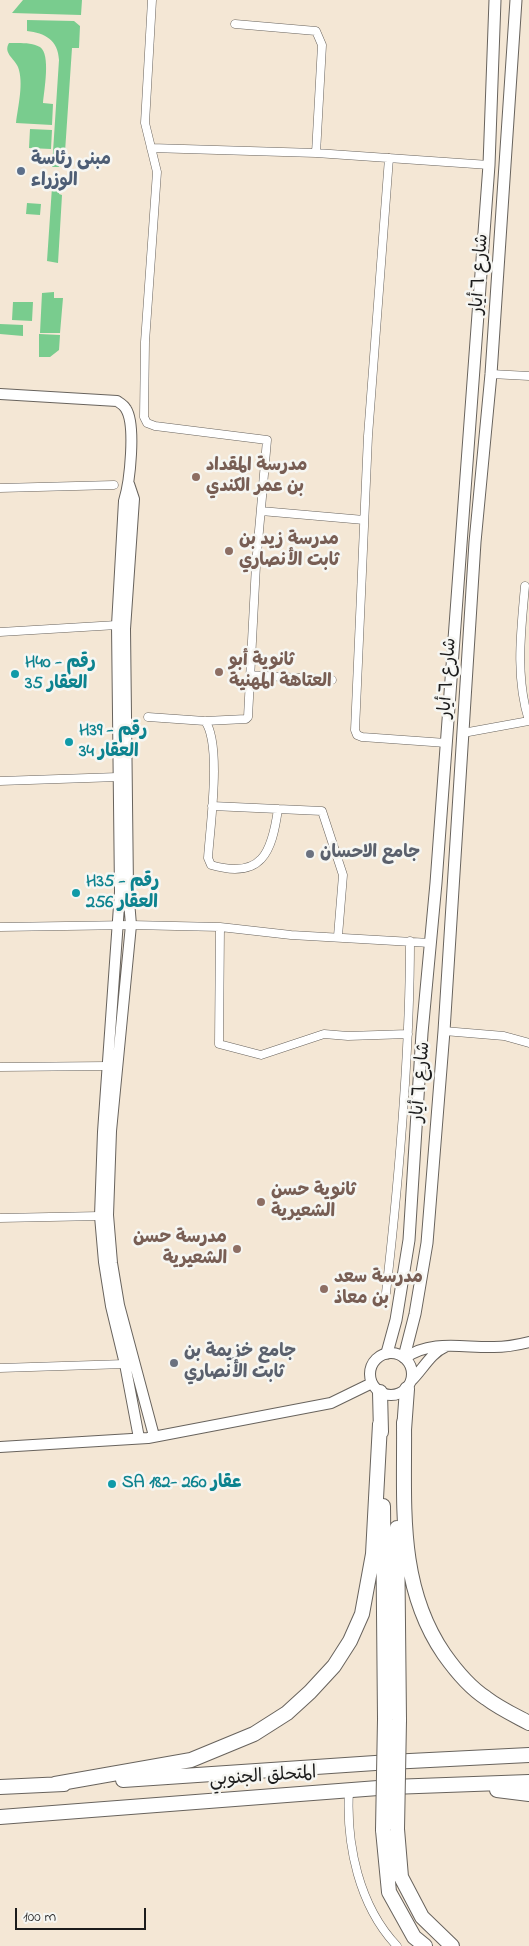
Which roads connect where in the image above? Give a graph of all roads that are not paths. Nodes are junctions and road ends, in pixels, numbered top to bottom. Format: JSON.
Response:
{"nodes":[{"id":1,"x":152,"y":0,"type":"edge"},
{"id":2,"x":495,"y":0,"type":"edge"},
{"id":3,"x":516,"y":0,"type":"edge"},
{"id":4,"x":235,"y":24,"type":"dead end"},
{"id":5,"x":493,"y":73,"type":"junction"},
{"id":6,"x":512,"y":75,"type":"junction"},
{"id":7,"x":151,"y":148,"type":"junction"},
{"id":8,"x":316,"y":153,"type":"junction"},
{"id":9,"x":389,"y":158,"type":"junction"},
{"id":10,"x":489,"y":165,"type":"junction"},
{"id":11,"x":491,"y":374,"type":"junction"},
{"id":12,"x":529,"y":376,"type":"edge"},
{"id":13,"x":0,"y":394,"type":"edge"},
{"id":14,"x":129,"y":484,"type":"junction"},
{"id":15,"x":114,"y":485,"type":"dead end"},
{"id":16,"x":0,"y":488,"type":"edge"},
{"id":17,"x":261,"y":511,"type":"junction"},
{"id":18,"x":364,"y":520,"type":"junction"},
{"id":19,"x":525,"y":586,"type":"dead end"},
{"id":20,"x":117,"y":625,"type":"junction"},
{"id":21,"x":0,"y":632,"type":"edge"},
{"id":22,"x":250,"y":675,"type":"junction"},
{"id":23,"x":332,"y":680,"type":"dead end"},
{"id":24,"x":148,"y":717,"type":"dead end"},
{"id":25,"x":205,"y":721,"type":"junction"},
{"id":26,"x":529,"y":721,"type":"edge"},
{"id":27,"x":463,"y":733,"type":"junction"},
{"id":28,"x":446,"y":742,"type":"junction"},
{"id":29,"x":118,"y":777,"type":"junction"},
{"id":30,"x":0,"y":781,"type":"edge"},
{"id":31,"x":212,"y":806,"type":"junction"},
{"id":32,"x":278,"y":809,"type":"junction"},
{"id":33,"x":436,"y":884,"type":"junction"},
{"id":34,"x":454,"y":885,"type":"junction"},
{"id":35,"x":118,"y":925,"type":"junction"},
{"id":36,"x":130,"y":925,"type":"junction"},
{"id":37,"x":0,"y":927,"type":"edge"},
{"id":38,"x":220,"y":927,"type":"junction"},
{"id":39,"x":338,"y":936,"type":"junction"},
{"id":40,"x":410,"y":941,"type":"junction"},
{"id":41,"x":430,"y":943,"type":"junction"},
{"id":42,"x":444,"y":1031,"type":"junction"},
{"id":43,"x":408,"y":1034,"type":"junction"},
{"id":44,"x":529,"y":1043,"type":"edge"},
{"id":45,"x":108,"y":1066,"type":"junction"},
{"id":46,"x":0,"y":1067,"type":"edge"},
{"id":47,"x":100,"y":1216,"type":"junction"},
{"id":48,"x":0,"y":1218,"type":"edge"},
{"id":49,"x":386,"y":1294,"type":"dead end"},
{"id":50,"x":529,"y":1342,"type":"edge"},
{"id":51,"x":449,"y":1346,"type":"junction"},
{"id":52,"x":386,"y":1353,"type":"junction"},
{"id":53,"x":405,"y":1358,"type":"junction"},
{"id":54,"x":125,"y":1364,"type":"junction"},
{"id":55,"x":0,"y":1368,"type":"edge"},
{"id":56,"x":409,"y":1385,"type":"junction"},
{"id":57,"x":376,"y":1388,"type":"junction"},
{"id":58,"x":404,"y":1422,"type":"junction"},
{"id":59,"x":380,"y":1424,"type":"junction"},
{"id":60,"x":154,"y":1436,"type":"junction"},
{"id":61,"x":138,"y":1438,"type":"junction"},
{"id":62,"x":0,"y":1447,"type":"edge"},
{"id":63,"x":392,"y":1720,"type":"junction"},
{"id":64,"x":529,"y":1723,"type":"edge"},
{"id":65,"x":529,"y":1755,"type":"edge"},
{"id":66,"x":529,"y":1782,"type":"edge"},
{"id":67,"x":55,"y":1784,"type":"junction"},
{"id":68,"x":454,"y":1784,"type":"junction"},
{"id":69,"x":0,"y":1787,"type":"edge"},
{"id":70,"x":349,"y":1791,"type":"junction"},
{"id":71,"x":529,"y":1794,"type":"edge"},
{"id":72,"x":0,"y":1817,"type":"edge"},
{"id":73,"x":390,"y":1830,"type":"junction"},
{"id":74,"x":397,"y":1946,"type":"edge"},
{"id":75,"x":425,"y":1946,"type":"edge"},
{"id":76,"x":452,"y":1946,"type":"edge"}],
"edges":[{"from":1,"to":7,"type":"street"},
{"from":2,"to":5,"type":"main road","name":"شارع ٦ أيار"},
{"from":3,"to":6,"type":"main road","name":"شارع ٦ أيار"},
{"from":4,"to":8,"type":"street"},
{"from":5,"to":6,"type":"main road"},
{"from":5,"to":10,"type":"main road","name":"شارع ٦ أيار"},
{"from":6,"to":11,"type":"main road","name":"شارع ٦ أيار"},
{"from":7,"to":8,"type":"street"},
{"from":7,"to":17,"type":"street"},
{"from":8,"to":9,"type":"street"},
{"from":9,"to":10,"type":"street"},
{"from":9,"to":18,"type":"street"},
{"from":10,"to":28,"type":"main road","name":"شارع ٦ أيار"},
{"from":11,"to":12,"type":"street"},
{"from":11,"to":27,"type":"main road","name":"شارع ٦ أيار"},
{"from":13,"to":14,"type":"street"},
{"from":14,"to":20,"type":"street"},
{"from":14,"to":36,"type":"street"},
{"from":15,"to":16,"type":"street"},
{"from":17,"to":18,"type":"street"},
{"from":17,"to":22,"type":"street"},
{"from":18,"to":28,"type":"street"},
{"from":19,"to":26,"type":"street"},
{"from":20,"to":21,"type":"street"},
{"from":20,"to":29,"type":"street"},
{"from":22,"to":23,"type":"street"},
{"from":22,"to":25,"type":"street"},
{"from":24,"to":25,"type":"street"},
{"from":25,"to":31,"type":"street"},
{"from":26,"to":27,"type":"street"},
{"from":27,"to":34,"type":"main road","name":"شارع ٦ أيار"},
{"from":28,"to":33,"type":"main road","name":"شارع ٦ أيار"},
{"from":29,"to":30,"type":"street"},
{"from":29,"to":35,"type":"street"},
{"from":31,"to":32,"type":"street"},
{"from":31,"to":32,"type":"street"},
{"from":32,"to":39,"type":"street"},
{"from":33,"to":34,"type":"main road"},
{"from":33,"to":41,"type":"main road","name":"شارع ٦ أيار"},
{"from":34,"to":42,"type":"main road","name":"شارع ٦ أيار"},
{"from":35,"to":36,"type":"street"},
{"from":35,"to":37,"type":"street"},
{"from":35,"to":45,"type":"street"},
{"from":36,"to":38,"type":"street"},
{"from":36,"to":60,"type":"street"},
{"from":38,"to":39,"type":"street"},
{"from":38,"to":43,"type":"street"},
{"from":39,"to":40,"type":"street"},
{"from":40,"to":41,"type":"street"},
{"from":40,"to":43,"type":"street"},
{"from":41,"to":52,"type":"main road","name":"شارع ٦ أيار"},
{"from":42,"to":44,"type":"street"},
{"from":42,"to":53,"type":"main road","name":"شارع ٦ أيار"},
{"from":43,"to":49,"type":"street"},
{"from":45,"to":46,"type":"street"},
{"from":45,"to":47,"type":"street"},
{"from":47,"to":48,"type":"street"},
{"from":47,"to":54,"type":"street"},
{"from":50,"to":51,"type":"street"},
{"from":51,"to":53,"type":"street"},
{"from":51,"to":56,"type":"street"},
{"from":52,"to":53,"type":"street"},
{"from":52,"to":57,"type":"street"},
{"from":53,"to":56,"type":"street"},
{"from":54,"to":55,"type":"street"},
{"from":54,"to":61,"type":"street"},
{"from":56,"to":57,"type":"street"},
{"from":56,"to":58,"type":"highway"},
{"from":57,"to":59,"type":"highway"},
{"from":57,"to":60,"type":"street"},
{"from":58,"to":63,"type":"highway"},
{"from":58,"to":64,"type":"highway"},
{"from":59,"to":63,"type":"highway"},
{"from":59,"to":67,"type":"highway"},
{"from":60,"to":61,"type":"street"},
{"from":61,"to":62,"type":"street"},
{"from":63,"to":73,"type":"highway","bridge":true},
{"from":65,"to":67,"type":"highway","name":"المتحلق الجنوبي"},
{"from":66,"to":68,"type":"highway","name":"المتحلق الجنوبي"},
{"from":67,"to":69,"type":"highway","name":"المتحلق الجنوبي"},
{"from":68,"to":70,"type":"highway","name":"المتحلق الجنوبي"},
{"from":68,"to":71,"type":"highway"},
{"from":70,"to":72,"type":"highway","name":"المتحلق الجنوبي"},
{"from":70,"to":74,"type":"street"},
{"from":73,"to":75,"type":"highway"},
{"from":73,"to":76,"type":"highway"}]}
